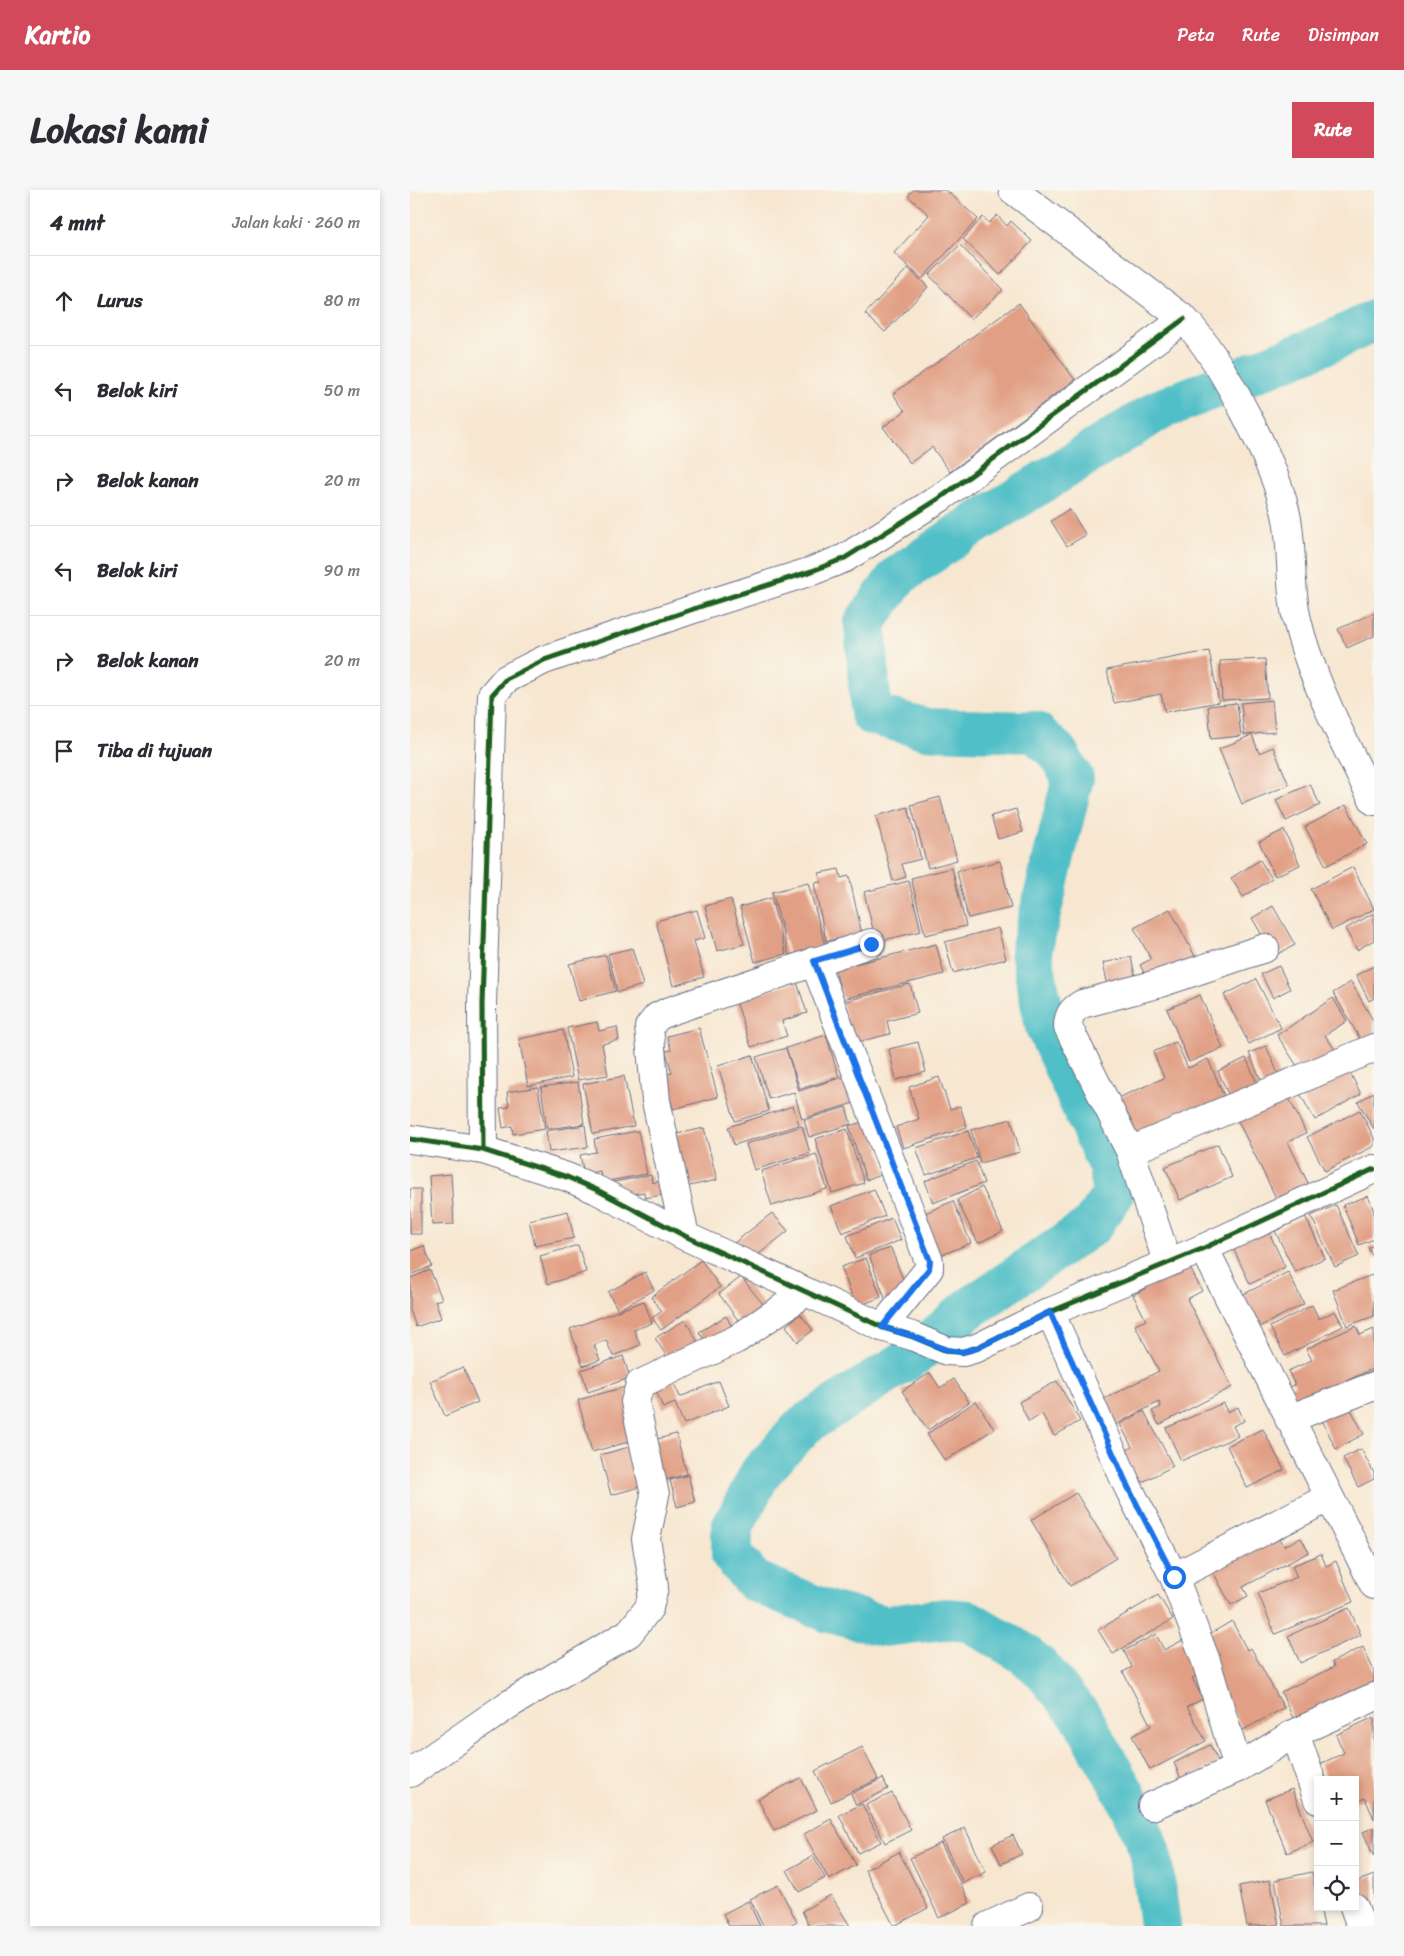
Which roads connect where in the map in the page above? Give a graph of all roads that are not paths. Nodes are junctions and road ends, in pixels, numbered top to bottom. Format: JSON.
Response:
{"nodes":[{"id":1,"x":1013,"y":190,"type":"edge"},
{"id":2,"x":1184,"y":319,"type":"junction"},
{"id":3,"x":1374,"y":801,"type":"edge"},
{"id":4,"x":871,"y":944,"type":"dead end"},
{"id":5,"x":1264,"y":948,"type":"dead end"},
{"id":6,"x":814,"y":961,"type":"junction"},
{"id":7,"x":1374,"y":1048,"type":"edge"},
{"id":8,"x":410,"y":1139,"type":"edge"},
{"id":9,"x":483,"y":1150,"type":"junction"},
{"id":10,"x":1130,"y":1151,"type":"junction"},
{"id":11,"x":1374,"y":1169,"type":"edge"},
{"id":12,"x":685,"y":1236,"type":"junction"},
{"id":13,"x":1204,"y":1248,"type":"junction"},
{"id":14,"x":1167,"y":1262,"type":"junction"},
{"id":15,"x":806,"y":1292,"type":"junction"},
{"id":16,"x":1050,"y":1312,"type":"junction"},
{"id":17,"x":882,"y":1327,"type":"junction"},
{"id":18,"x":1374,"y":1386,"type":"edge"},
{"id":19,"x":1289,"y":1419,"type":"junction"},
{"id":20,"x":1328,"y":1498,"type":"junction"},
{"id":21,"x":1174,"y":1577,"type":"junction"},
{"id":22,"x":1374,"y":1585,"type":"edge"},
{"id":23,"x":1374,"y":1697,"type":"edge"},
{"id":24,"x":1296,"y":1733,"type":"junction"},
{"id":25,"x":1238,"y":1768,"type":"junction"},
{"id":26,"x":410,"y":1773,"type":"edge"},
{"id":27,"x":1314,"y":1788,"type":"edge"},
{"id":28,"x":1152,"y":1806,"type":"dead end"},
{"id":29,"x":1029,"y":1907,"type":"dead end"},
{"id":30,"x":1355,"y":1911,"type":"edge"},
{"id":31,"x":988,"y":1926,"type":"edge"},
{"id":32,"x":1360,"y":1926,"type":"edge"}],
"edges":[{"from":1,"to":2,"type":"street"},
{"from":2,"to":3,"type":"street"},
{"from":2,"to":9,"type":"street"},
{"from":4,"to":6,"type":"street"},
{"from":5,"to":10,"type":"street"},
{"from":6,"to":12,"type":"street"},
{"from":6,"to":17,"type":"street"},
{"from":7,"to":10,"type":"street"},
{"from":8,"to":9,"type":"street"},
{"from":9,"to":12,"type":"street"},
{"from":10,"to":14,"type":"street"},
{"from":11,"to":13,"type":"street"},
{"from":12,"to":15,"type":"street"},
{"from":13,"to":14,"type":"street"},
{"from":13,"to":19,"type":"street"},
{"from":14,"to":16,"type":"street"},
{"from":15,"to":17,"type":"street"},
{"from":15,"to":26,"type":"street"},
{"from":16,"to":17,"type":"street"},
{"from":16,"to":21,"type":"street"},
{"from":18,"to":19,"type":"street"},
{"from":19,"to":20,"type":"street"},
{"from":20,"to":21,"type":"street"},
{"from":20,"to":22,"type":"street"},
{"from":21,"to":25,"type":"street"},
{"from":23,"to":24,"type":"street"},
{"from":24,"to":25,"type":"street"},
{"from":24,"to":27,"type":"street"},
{"from":25,"to":28,"type":"street"},
{"from":29,"to":31,"type":"street"},
{"from":30,"to":32,"type":"street"}]}
